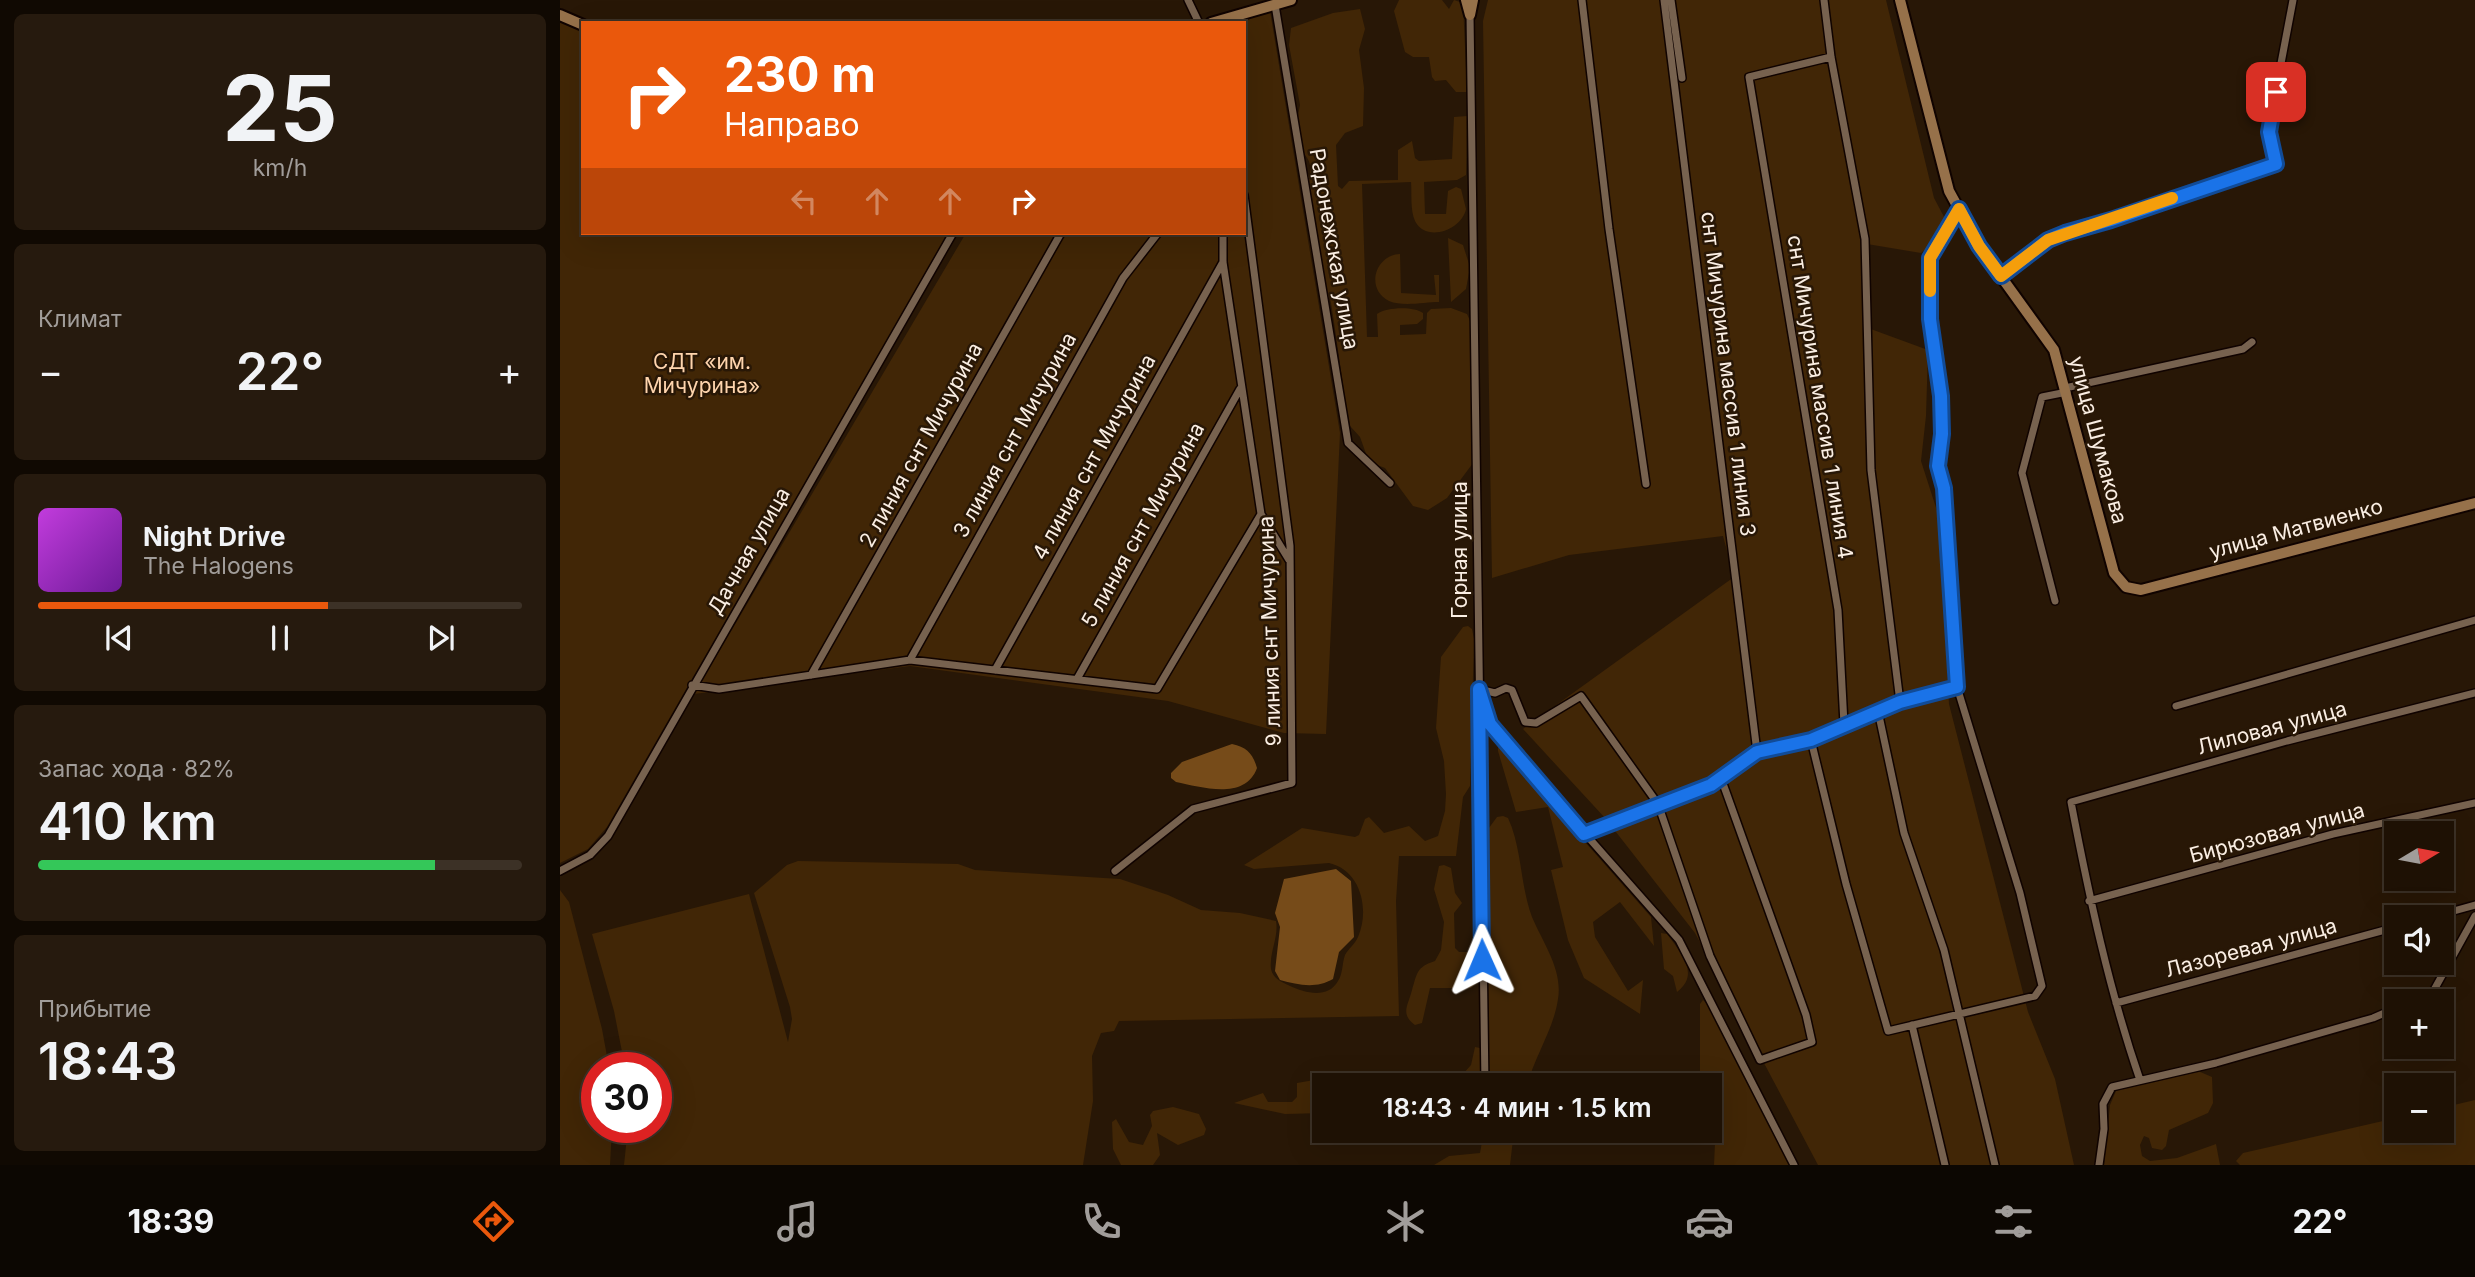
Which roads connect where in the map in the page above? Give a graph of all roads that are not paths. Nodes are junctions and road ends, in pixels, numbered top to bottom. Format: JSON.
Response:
{"nodes":[{"id":1,"x":1188,"y":0,"type":"edge"},
{"id":2,"x":1291,"y":0,"type":"edge"},
{"id":3,"x":1466,"y":0,"type":"edge"},
{"id":4,"x":1473,"y":0,"type":"edge"},
{"id":5,"x":1582,"y":0,"type":"edge"},
{"id":6,"x":1664,"y":0,"type":"edge"},
{"id":7,"x":1671,"y":0,"type":"edge"},
{"id":8,"x":1824,"y":0,"type":"edge"},
{"id":9,"x":1900,"y":0,"type":"edge"},
{"id":10,"x":2293,"y":0,"type":"edge"},
{"id":11,"x":1275,"y":5,"type":"junction"},
{"id":12,"x":560,"y":15,"type":"edge"},
{"id":13,"x":1470,"y":15,"type":"junction"},
{"id":14,"x":1198,"y":21,"type":"edge"},
{"id":15,"x":1219,"y":21,"type":"edge"},
{"id":16,"x":581,"y":24,"type":"edge"},
{"id":17,"x":1831,"y":57,"type":"junction"},
{"id":18,"x":1682,"y":78,"type":"dead end"},
{"id":19,"x":1959,"y":209,"type":"junction"},
{"id":20,"x":1246,"y":211,"type":"edge"},
{"id":21,"x":952,"y":235,"type":"edge"},
{"id":22,"x":1060,"y":235,"type":"edge"},
{"id":23,"x":1156,"y":235,"type":"edge"},
{"id":24,"x":1223,"y":235,"type":"edge"},
{"id":25,"x":1223,"y":262,"type":"junction"},
{"id":26,"x":2001,"y":276,"type":"junction"},
{"id":27,"x":2252,"y":342,"type":"dead end"},
{"id":28,"x":1240,"y":389,"type":"junction"},
{"id":29,"x":2066,"y":390,"type":"junction"},
{"id":30,"x":1390,"y":483,"type":"dead end"},
{"id":31,"x":1646,"y":484,"type":"dead end"},
{"id":32,"x":2475,"y":503,"type":"edge"},
{"id":33,"x":1261,"y":514,"type":"junction"},
{"id":34,"x":1290,"y":561,"type":"junction"},
{"id":35,"x":2126,"y":587,"type":"joint"},
{"id":36,"x":2055,"y":601,"type":"dead end"},
{"id":37,"x":2475,"y":620,"type":"edge"},
{"id":38,"x":910,"y":660,"type":"junction"},
{"id":39,"x":995,"y":670,"type":"junction"},
{"id":40,"x":811,"y":676,"type":"junction"},
{"id":41,"x":1077,"y":679,"type":"junction"},
{"id":42,"x":692,"y":685,"type":"junction"},
{"id":43,"x":1957,"y":687,"type":"junction"},
{"id":44,"x":1479,"y":689,"type":"junction"},
{"id":45,"x":2475,"y":693,"type":"edge"},
{"id":46,"x":1900,"y":702,"type":"junction"},
{"id":47,"x":2176,"y":706,"type":"dead end"},
{"id":48,"x":1878,"y":711,"type":"junction"},
{"id":49,"x":1844,"y":724,"type":"junction"},
{"id":50,"x":1811,"y":740,"type":"junction"},
{"id":51,"x":1757,"y":752,"type":"junction"},
{"id":52,"x":1721,"y":778,"type":"junction"},
{"id":53,"x":2475,"y":803,"type":"edge"},
{"id":54,"x":1658,"y":804,"type":"junction"},
{"id":55,"x":1584,"y":834,"type":"junction"},
{"id":56,"x":560,"y":871,"type":"edge"},
{"id":57,"x":1115,"y":871,"type":"dead end"},
{"id":58,"x":2090,"y":901,"type":"junction"},
{"id":59,"x":2475,"y":905,"type":"edge"},
{"id":60,"x":2454,"y":911,"type":"edge"},
{"id":61,"x":2475,"y":916,"type":"edge"},
{"id":62,"x":2384,"y":930,"type":"edge"},
{"id":63,"x":2435,"y":989,"type":"edge"},
{"id":64,"x":2116,"y":1003,"type":"junction"},
{"id":65,"x":1961,"y":1012,"type":"junction"},
{"id":66,"x":2384,"y":1013,"type":"edge"},
{"id":67,"x":1912,"y":1025,"type":"junction"},
{"id":68,"x":1485,"y":1073,"type":"edge"},
{"id":69,"x":2140,"y":1080,"type":"junction"},
{"id":70,"x":1794,"y":1165,"type":"edge"},
{"id":71,"x":1945,"y":1165,"type":"edge"},
{"id":72,"x":1995,"y":1165,"type":"edge"},
{"id":73,"x":2099,"y":1165,"type":"edge"}],
"edges":[{"from":1,"to":14,"type":"street"},
{"from":2,"to":11,"type":"street"},
{"from":3,"to":13,"type":"street"},
{"from":4,"to":13,"type":"street"},
{"from":5,"to":31,"type":"street"},
{"from":6,"to":51,"type":"street","name":"снт Мичурина массив 1 линия 3"},
{"from":7,"to":18,"type":"street"},
{"from":8,"to":17,"type":"street"},
{"from":9,"to":19,"type":"street","name":"улица Шумакова"},
{"from":10,"to":26,"type":"street"},
{"from":11,"to":15,"type":"street"},
{"from":11,"to":30,"type":"street","name":"Радонежская улица"},
{"from":12,"to":16,"type":"street"},
{"from":13,"to":44,"type":"street","name":"Горная улица"},
{"from":17,"to":46,"type":"street"},
{"from":17,"to":49,"type":"street","name":"снт Мичурина массив 1 линия 4"},
{"from":19,"to":26,"type":"street","name":"улица Шумакова"},
{"from":19,"to":43,"type":"street"},
{"from":20,"to":34,"type":"street","name":"9 линия снт Мичурина"},
{"from":21,"to":42,"type":"street","name":"Дачная улица"},
{"from":22,"to":40,"type":"street","name":"2 линия снт Мичурина"},
{"from":23,"to":38,"type":"street","name":"3 линия снт Мичурина"},
{"from":24,"to":25,"type":"street"},
{"from":25,"to":28,"type":"street"},
{"from":25,"to":39,"type":"street","name":"4 линия снт Мичурина"},
{"from":26,"to":29,"type":"street","name":"улица Шумакова"},
{"from":27,"to":29,"type":"street"},
{"from":28,"to":33,"type":"street"},
{"from":28,"to":41,"type":"street","name":"5 линия снт Мичурина"},
{"from":29,"to":35,"type":"street","name":"улица Шумакова"},
{"from":29,"to":36,"type":"street"},
{"from":32,"to":35,"type":"street","name":"улица Матвиенко"},
{"from":33,"to":34,"type":"street"},
{"from":33,"to":41,"type":"street"},
{"from":34,"to":57,"type":"street","name":"9 линия снт Мичурина"},
{"from":37,"to":47,"type":"street"},
{"from":38,"to":39,"type":"street"},
{"from":38,"to":40,"type":"street"},
{"from":39,"to":41,"type":"street"},
{"from":40,"to":42,"type":"street"},
{"from":42,"to":56,"type":"street","name":"Дачная улица"},
{"from":43,"to":46,"type":"street"},
{"from":43,"to":65,"type":"street"},
{"from":44,"to":54,"type":"street"},
{"from":44,"to":55,"type":"street"},
{"from":44,"to":68,"type":"street","name":"Горная улица"},
{"from":45,"to":58,"type":"street","name":"Лиловая улица"},
{"from":46,"to":48,"type":"street"},
{"from":48,"to":49,"type":"street"},
{"from":48,"to":65,"type":"street"},
{"from":49,"to":50,"type":"street"},
{"from":50,"to":51,"type":"street"},
{"from":50,"to":67,"type":"street"},
{"from":51,"to":52,"type":"street"},
{"from":52,"to":54,"type":"street"},
{"from":52,"to":54,"type":"street"},
{"from":53,"to":58,"type":"street","name":"Бирюзовая улица"},
{"from":54,"to":55,"type":"street"},
{"from":55,"to":70,"type":"street"},
{"from":58,"to":64,"type":"street"},
{"from":59,"to":60,"type":"street"},
{"from":61,"to":63,"type":"street"},
{"from":62,"to":64,"type":"street","name":"Лазоревая улица"},
{"from":64,"to":69,"type":"street"},
{"from":65,"to":67,"type":"street"},
{"from":65,"to":72,"type":"street"},
{"from":66,"to":69,"type":"street"},
{"from":67,"to":71,"type":"street"},
{"from":69,"to":73,"type":"street"}]}
